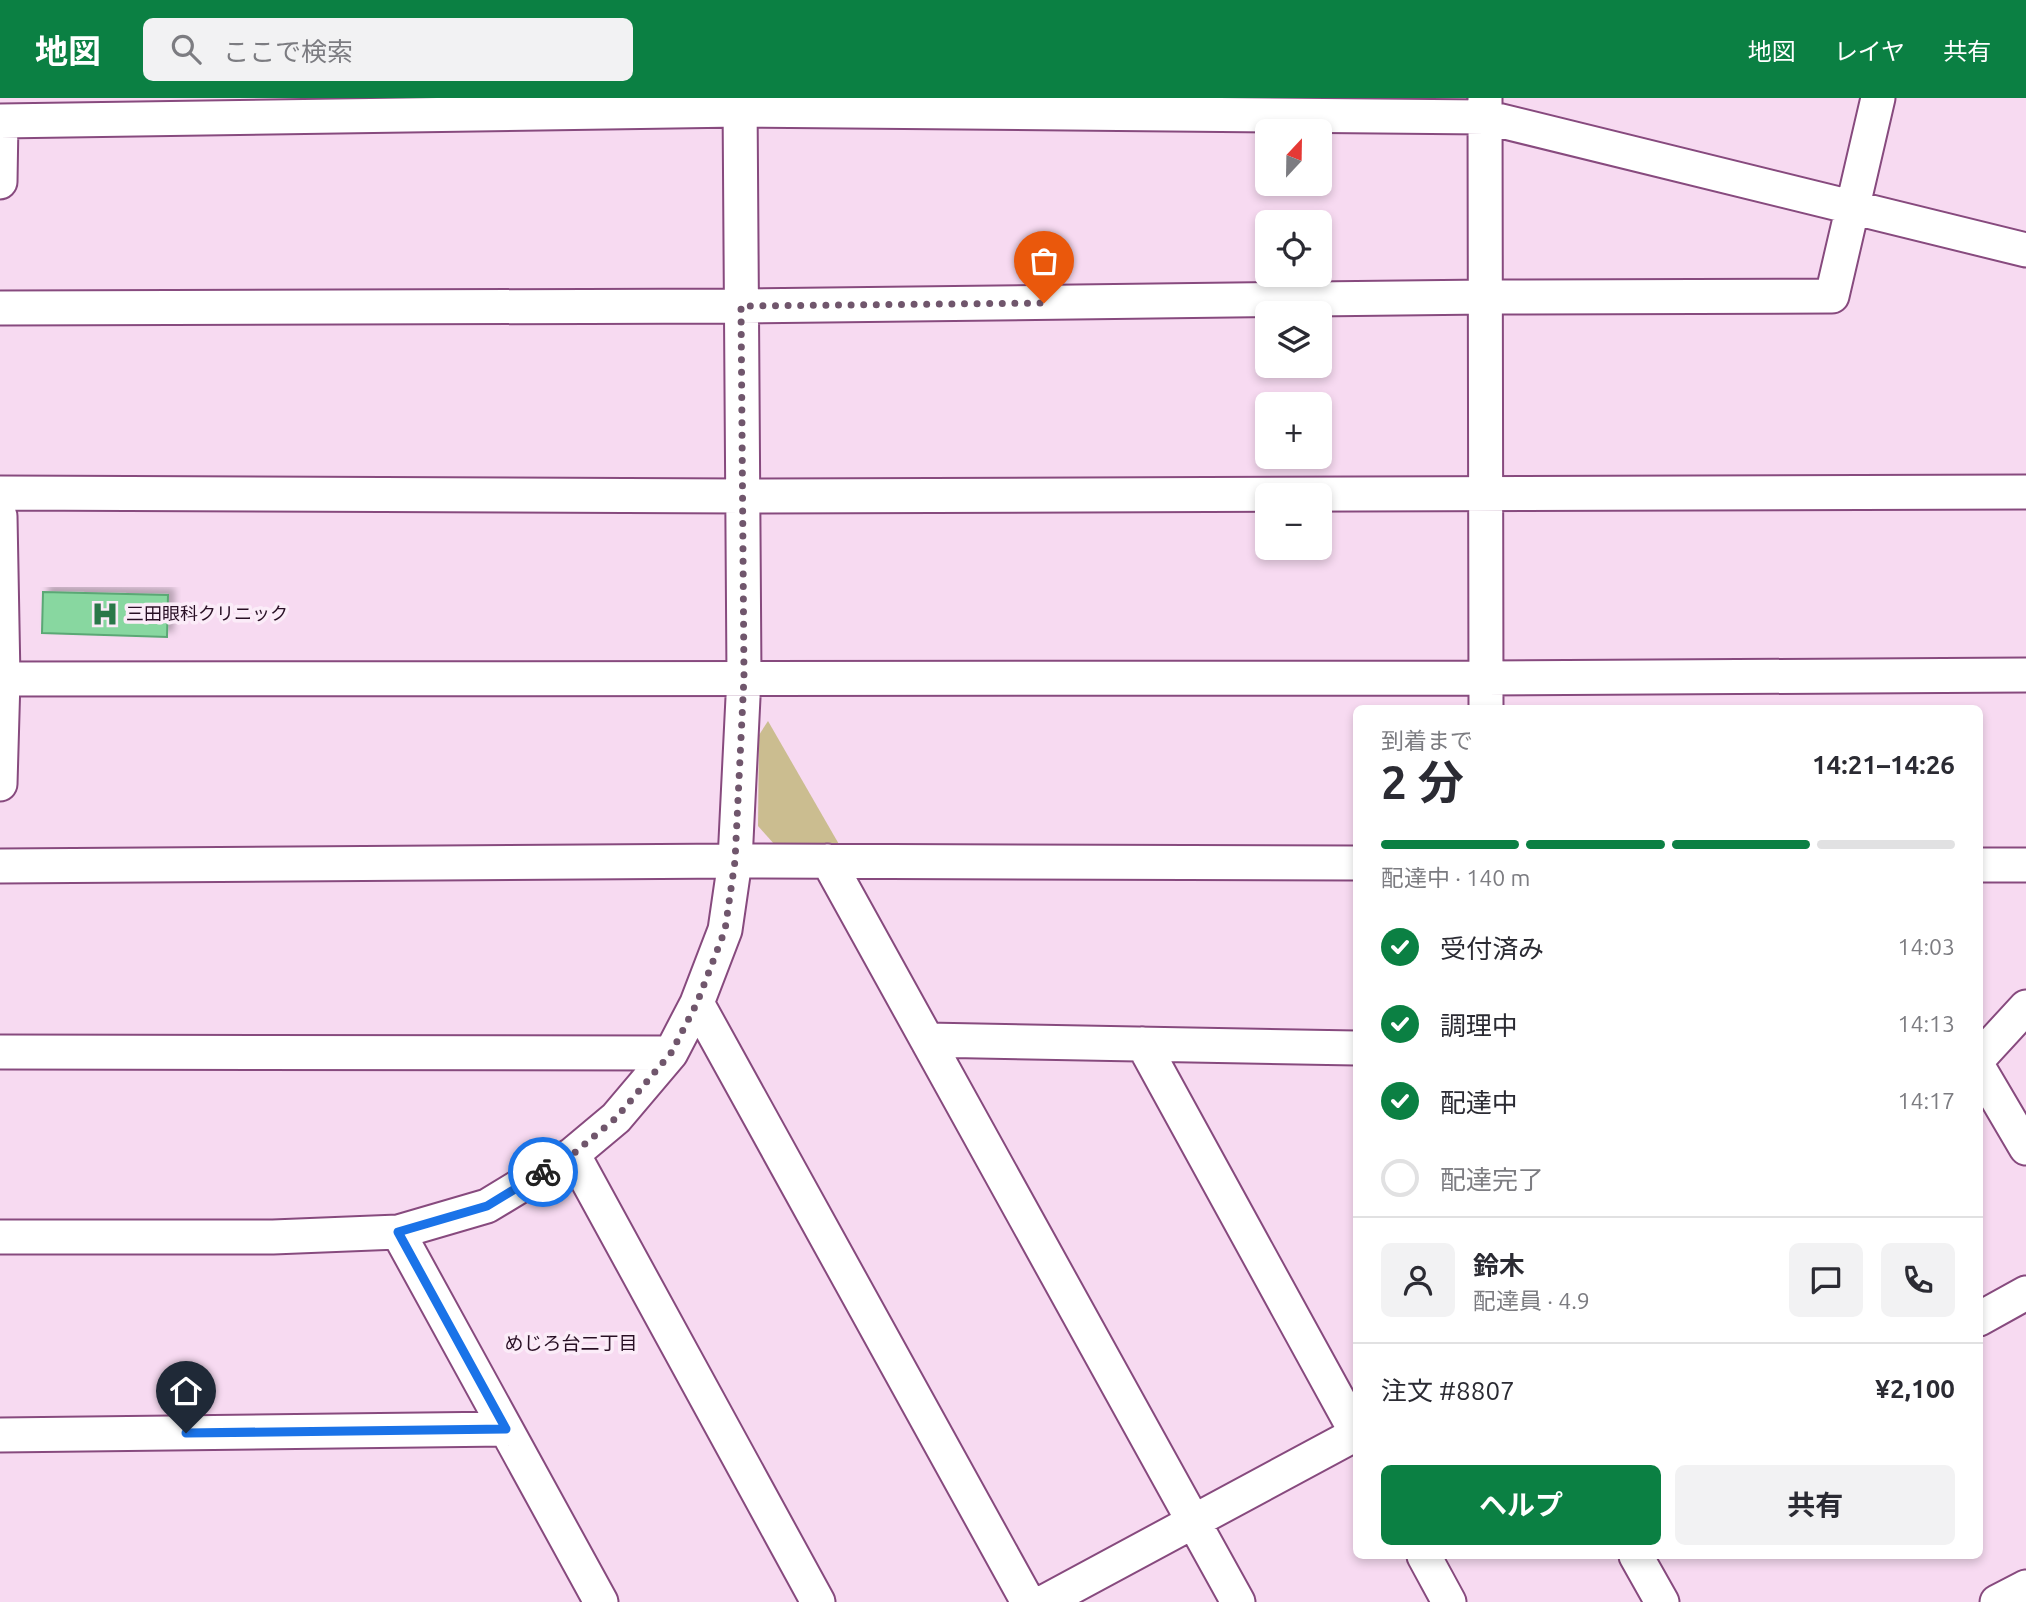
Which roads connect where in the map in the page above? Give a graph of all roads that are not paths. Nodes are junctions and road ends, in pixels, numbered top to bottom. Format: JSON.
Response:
{"nodes":[{"id":1,"x":1878,"y":98,"type":"edge"},
{"id":2,"x":740,"y":104,"type":"edge"},
{"id":3,"x":1485,"y":108,"type":"edge"},
{"id":4,"x":0,"y":121,"type":"edge"},
{"id":5,"x":0,"y":182,"type":"edge"},
{"id":6,"x":1852,"y":206,"type":"junction"},
{"id":7,"x":2026,"y":250,"type":"edge"},
{"id":8,"x":1486,"y":298,"type":"junction"},
{"id":9,"x":741,"y":306,"type":"junction"},
{"id":10,"x":0,"y":309,"type":"edge"},
{"id":11,"x":1486,"y":492,"type":"junction"},
{"id":12,"x":2026,"y":492,"type":"edge"},
{"id":13,"x":0,"y":493,"type":"edge"},
{"id":14,"x":743,"y":496,"type":"junction"},
{"id":15,"x":0,"y":516,"type":"edge"},
{"id":16,"x":2026,"y":675,"type":"edge"},
{"id":17,"x":744,"y":677,"type":"junction"},
{"id":18,"x":1,"y":679,"type":"edge"},
{"id":19,"x":1486,"y":693,"type":"edge"},
{"id":20,"x":0,"y":784,"type":"edge"},
{"id":21,"x":735,"y":861,"type":"junction"},
{"id":22,"x":828,"y":861,"type":"junction"},
{"id":23,"x":1353,"y":863,"type":"edge"},
{"id":24,"x":1983,"y":865,"type":"edge"},
{"id":25,"x":2026,"y":865,"type":"edge"},
{"id":26,"x":0,"y":866,"type":"edge"},
{"id":27,"x":697,"y":1003,"type":"junction"},
{"id":28,"x":2026,"y":1007,"type":"edge"},
{"id":29,"x":927,"y":1040,"type":"junction"},
{"id":30,"x":1143,"y":1044,"type":"junction"},
{"id":31,"x":1353,"y":1048,"type":"edge"},
{"id":32,"x":0,"y":1052,"type":"edge"},
{"id":33,"x":671,"y":1053,"type":"junction"},
{"id":34,"x":1983,"y":1054,"type":"edge"},
{"id":35,"x":1983,"y":1075,"type":"edge"},
{"id":36,"x":2026,"y":1148,"type":"edge"},
{"id":37,"x":573,"y":1154,"type":"junction"},
{"id":38,"x":398,"y":1232,"type":"junction"},
{"id":39,"x":0,"y":1237,"type":"edge"},
{"id":40,"x":2026,"y":1293,"type":"edge"},
{"id":41,"x":1983,"y":1317,"type":"edge"},
{"id":42,"x":1353,"y":1428,"type":"edge"},
{"id":43,"x":506,"y":1429,"type":"junction"},
{"id":44,"x":0,"y":1435,"type":"edge"},
{"id":45,"x":1353,"y":1435,"type":"edge"},
{"id":46,"x":1194,"y":1522,"type":"junction"},
{"id":47,"x":1426,"y":1559,"type":"edge"},
{"id":48,"x":1638,"y":1559,"type":"edge"},
{"id":49,"x":2026,"y":1587,"type":"edge"},
{"id":50,"x":601,"y":1602,"type":"edge"},
{"id":51,"x":818,"y":1602,"type":"edge"},
{"id":52,"x":1028,"y":1602,"type":"edge"},
{"id":53,"x":1044,"y":1602,"type":"edge"},
{"id":54,"x":1238,"y":1602,"type":"edge"},
{"id":55,"x":1449,"y":1602,"type":"edge"},
{"id":56,"x":1662,"y":1602,"type":"edge"},
{"id":57,"x":1997,"y":1602,"type":"edge"}],
"edges":[{"from":1,"to":6,"type":"street"},
{"from":2,"to":3,"type":"street"},
{"from":2,"to":4,"type":"street"},
{"from":2,"to":9,"type":"street"},
{"from":3,"to":6,"type":"street"},
{"from":3,"to":8,"type":"street"},
{"from":4,"to":5,"type":"street"},
{"from":6,"to":7,"type":"street"},
{"from":6,"to":8,"type":"street"},
{"from":8,"to":9,"type":"street"},
{"from":8,"to":11,"type":"street"},
{"from":9,"to":10,"type":"street"},
{"from":9,"to":14,"type":"street"},
{"from":11,"to":12,"type":"street"},
{"from":11,"to":14,"type":"street"},
{"from":11,"to":19,"type":"street"},
{"from":13,"to":14,"type":"street"},
{"from":14,"to":17,"type":"street"},
{"from":15,"to":18,"type":"street"},
{"from":16,"to":19,"type":"street"},
{"from":17,"to":18,"type":"street"},
{"from":17,"to":19,"type":"street"},
{"from":17,"to":21,"type":"street"},
{"from":18,"to":20,"type":"street"},
{"from":21,"to":22,"type":"street"},
{"from":21,"to":26,"type":"street"},
{"from":21,"to":27,"type":"street"},
{"from":22,"to":23,"type":"street"},
{"from":22,"to":29,"type":"street"},
{"from":24,"to":25,"type":"street"},
{"from":27,"to":33,"type":"street"},
{"from":27,"to":52,"type":"street"},
{"from":28,"to":34,"type":"street"},
{"from":29,"to":30,"type":"street"},
{"from":29,"to":46,"type":"street"},
{"from":30,"to":31,"type":"street"},
{"from":30,"to":42,"type":"street"},
{"from":32,"to":33,"type":"street"},
{"from":33,"to":37,"type":"street"},
{"from":35,"to":36,"type":"street"},
{"from":37,"to":38,"type":"street"},
{"from":37,"to":51,"type":"street"},
{"from":38,"to":39,"type":"street"},
{"from":38,"to":43,"type":"street"},
{"from":40,"to":41,"type":"street"},
{"from":43,"to":44,"type":"street"},
{"from":43,"to":50,"type":"street"},
{"from":45,"to":46,"type":"street"},
{"from":46,"to":53,"type":"street"},
{"from":46,"to":54,"type":"street"},
{"from":47,"to":55,"type":"street"},
{"from":48,"to":56,"type":"street"},
{"from":49,"to":57,"type":"street"}]}
